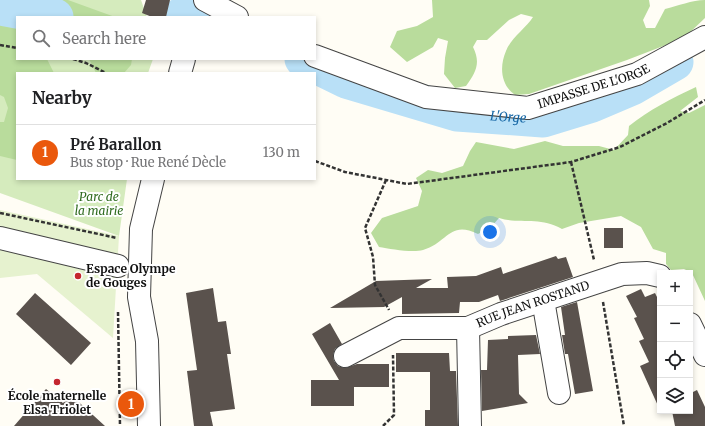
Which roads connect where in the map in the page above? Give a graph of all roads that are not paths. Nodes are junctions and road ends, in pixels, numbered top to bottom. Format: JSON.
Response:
{"nodes":[{"id":1,"x":201,"y":8,"type":"edge"},
{"id":2,"x":233,"y":16,"type":"edge"},
{"id":3,"x":705,"y":37,"type":"edge"},
{"id":4,"x":316,"y":56,"type":"edge"},
{"id":5,"x":153,"y":180,"type":"edge"},
{"id":6,"x":0,"y":238,"type":"edge"},
{"id":7,"x":118,"y":266,"type":"dead end"},
{"id":8,"x":657,"y":275,"type":"edge"},
{"id":9,"x":543,"y":300,"type":"junction"},
{"id":10,"x":468,"y":328,"type":"junction"},
{"id":11,"x":693,"y":330,"type":"edge"},
{"id":12,"x":705,"y":355,"type":"edge"},
{"id":13,"x":345,"y":356,"type":"dead end"},
{"id":14,"x":560,"y":393,"type":"dead end"},
{"id":15,"x":149,"y":426,"type":"edge"},
{"id":16,"x":470,"y":426,"type":"edge"}],
"edges":[{"from":1,"to":2,"type":"street"},
{"from":3,"to":4,"type":"street","name":"IMPASSE DE L'ORGE"},
{"from":5,"to":15,"type":"street"},
{"from":6,"to":7,"type":"street"},
{"from":8,"to":9,"type":"street","name":"RUE JEAN ROSTAND"},
{"from":9,"to":10,"type":"street","name":"RUE JEAN ROSTAND"},
{"from":9,"to":14,"type":"street"},
{"from":10,"to":13,"type":"street","name":"RUE JEAN ROSTAND"},
{"from":10,"to":16,"type":"street","name":"RUE JEAN ROSTAND"},
{"from":11,"to":12,"type":"street"}]}
